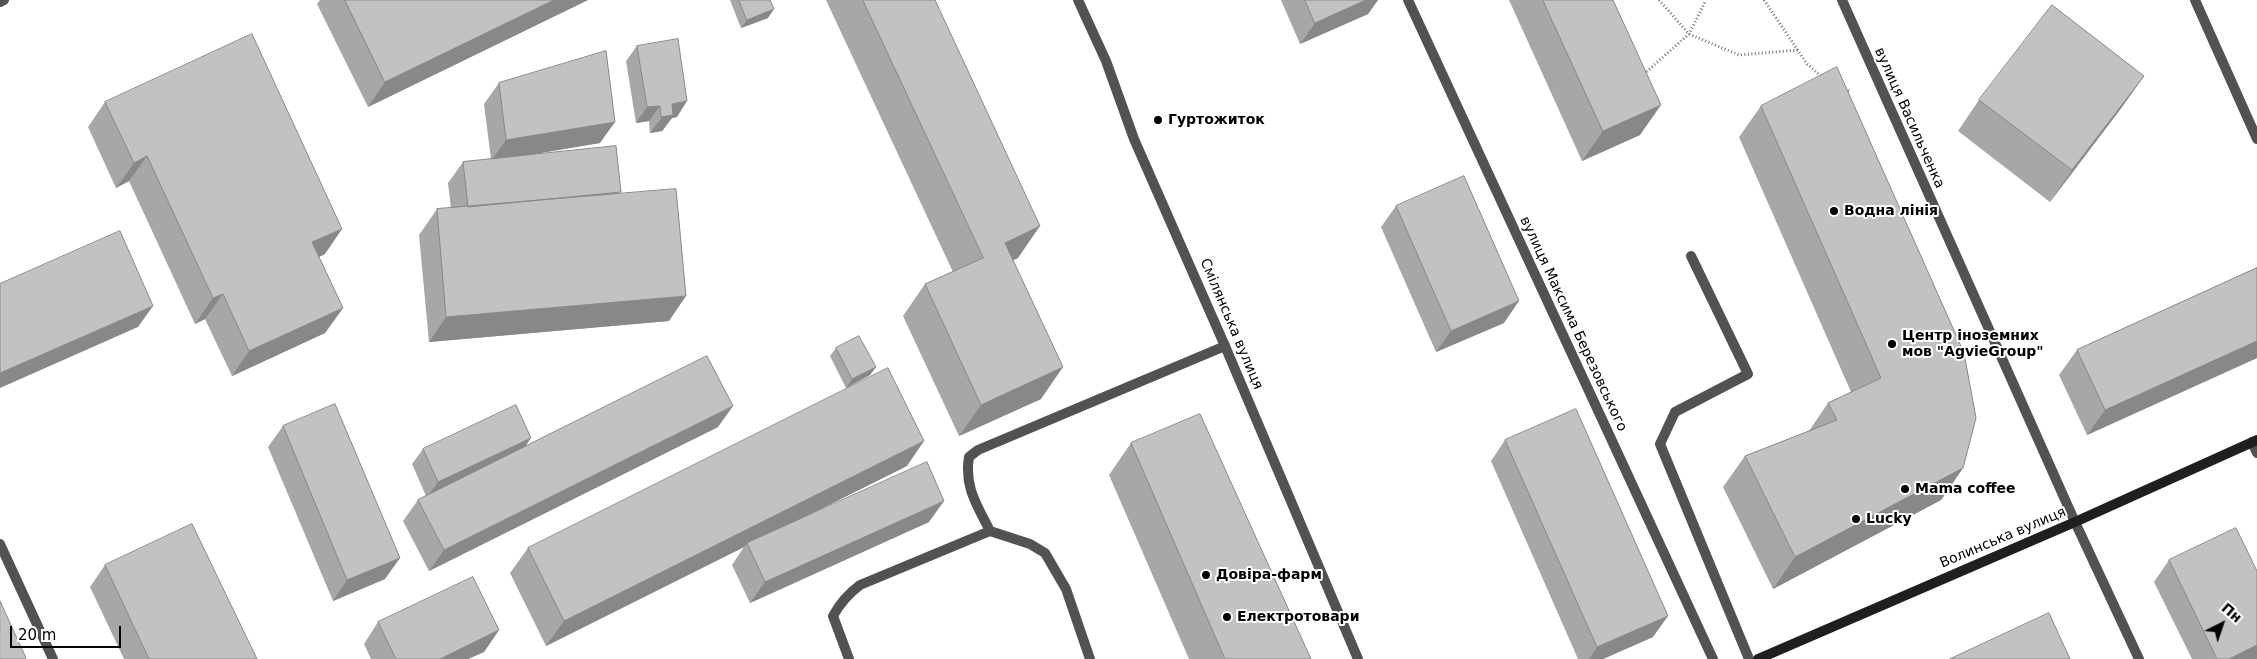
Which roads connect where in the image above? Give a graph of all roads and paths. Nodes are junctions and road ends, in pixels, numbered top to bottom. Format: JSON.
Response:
{"nodes":[{"id":1,"x":4,"y":0,"type":"edge"},
{"id":2,"x":1078,"y":0,"type":"edge"},
{"id":3,"x":1408,"y":0,"type":"edge"},
{"id":4,"x":1659,"y":0,"type":"edge"},
{"id":5,"x":1706,"y":0,"type":"edge"},
{"id":6,"x":1764,"y":0,"type":"edge"},
{"id":7,"x":1842,"y":0,"type":"edge"},
{"id":8,"x":2195,"y":0,"type":"edge"},
{"id":9,"x":0,"y":2,"type":"edge"},
{"id":10,"x":1689,"y":34,"type":"junction"},
{"id":11,"x":1798,"y":50,"type":"junction"},
{"id":12,"x":1640,"y":78,"type":"edge"},
{"id":13,"x":1828,"y":82,"type":"edge"},
{"id":14,"x":1844,"y":89,"type":"edge"},
{"id":15,"x":1851,"y":92,"type":"dead end"},
{"id":16,"x":2257,"y":139,"type":"edge"},
{"id":17,"x":1691,"y":256,"type":"dead end"},
{"id":18,"x":1225,"y":346,"type":"junction"},
{"id":19,"x":2255,"y":441,"type":"edge"},
{"id":20,"x":2257,"y":453,"type":"edge"},
{"id":21,"x":2075,"y":522,"type":"junction"},
{"id":22,"x":990,"y":531,"type":"junction"},
{"id":23,"x":0,"y":544,"type":"edge"},
{"id":24,"x":54,"y":659,"type":"edge"},
{"id":25,"x":849,"y":659,"type":"edge"},
{"id":26,"x":1090,"y":659,"type":"edge"},
{"id":27,"x":1358,"y":659,"type":"edge"},
{"id":28,"x":1713,"y":659,"type":"edge"},
{"id":29,"x":1749,"y":659,"type":"edge"},
{"id":30,"x":1758,"y":659,"type":"edge"},
{"id":31,"x":2139,"y":659,"type":"edge"}],
"edges":[{"from":1,"to":9,"type":"street"},
{"from":2,"to":18,"type":"street","name":"Смілянська вулиця"},
{"from":3,"to":28,"type":"street","name":"вулиця Максима Березовського"},
{"from":4,"to":10,"type":"path"},
{"from":5,"to":10,"type":"path"},
{"from":6,"to":11,"type":"path"},
{"from":7,"to":21,"type":"street","name":"вулиця Васильченка"},
{"from":8,"to":16,"type":"street"},
{"from":10,"to":11,"type":"path"},
{"from":10,"to":12,"type":"path"},
{"from":11,"to":13,"type":"path"},
{"from":14,"to":15,"type":"path"},
{"from":17,"to":29,"type":"street"},
{"from":18,"to":22,"type":"street"},
{"from":18,"to":27,"type":"street","name":"Смілянська вулиця"},
{"from":19,"to":20,"type":"street"},
{"from":19,"to":21,"type":"street","name":"Волинська вулиця"},
{"from":21,"to":30,"type":"street","name":"Волинська вулиця"},
{"from":21,"to":31,"type":"street","name":"вулиця Васильченка"},
{"from":22,"to":25,"type":"street"},
{"from":22,"to":26,"type":"street"},
{"from":23,"to":24,"type":"street"}]}
